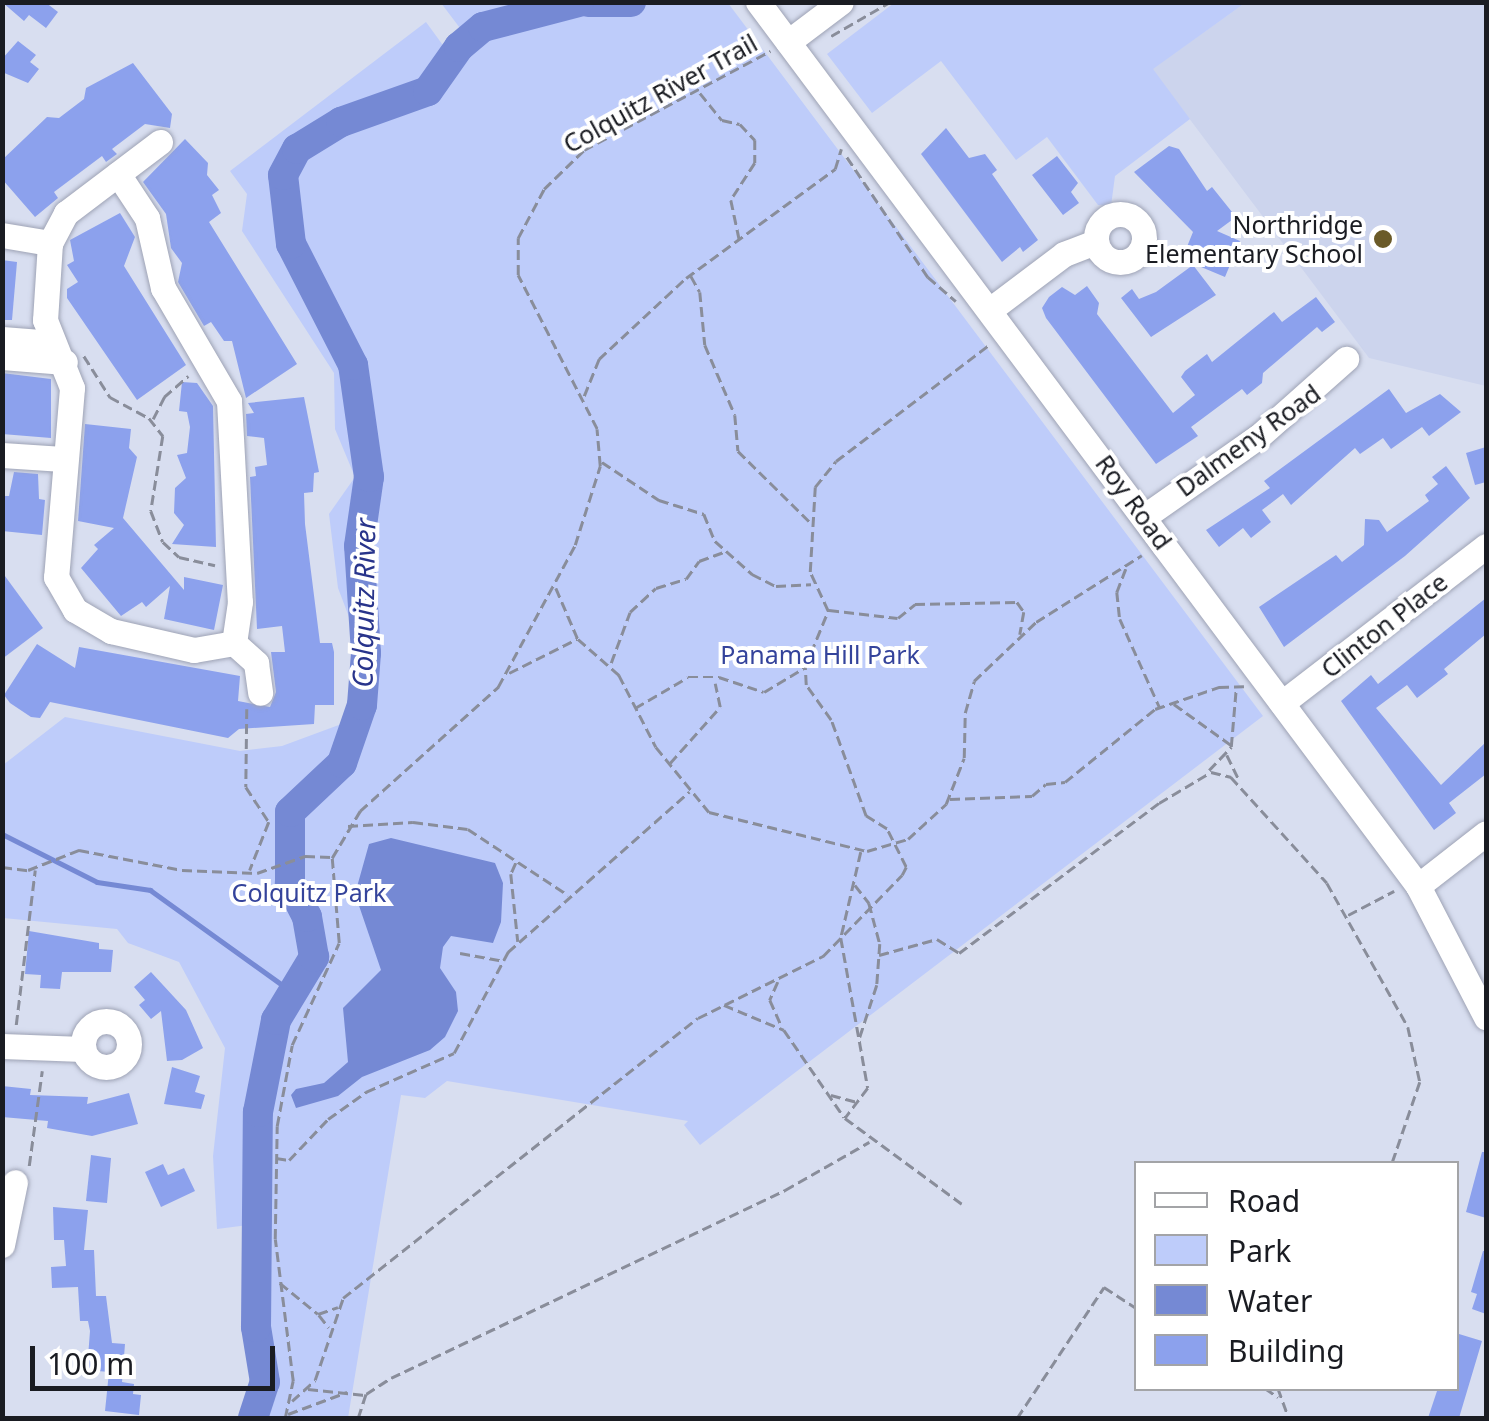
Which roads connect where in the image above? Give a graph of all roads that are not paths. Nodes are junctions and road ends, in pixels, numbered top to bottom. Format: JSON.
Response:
{"nodes":[{"id":1,"x":758,"y":2,"type":"edge"},
{"id":2,"x":841,"y":2,"type":"edge"},
{"id":3,"x":788,"y":42,"type":"junction"},
{"id":4,"x":160,"y":142,"type":"dead end"},
{"id":5,"x":118,"y":174,"type":"junction"},
{"id":6,"x":2,"y":235,"type":"edge"},
{"id":7,"x":50,"y":243,"type":"junction"},
{"id":8,"x":1093,"y":243,"type":"dead end"},
{"id":9,"x":982,"y":314,"type":"junction"},
{"id":10,"x":2,"y":339,"type":"edge"},
{"id":11,"x":60,"y":354,"type":"junction"},
{"id":12,"x":2,"y":357,"type":"edge"},
{"id":13,"x":1346,"y":359,"type":"dead end"},
{"id":14,"x":2,"y":455,"type":"edge"},
{"id":15,"x":63,"y":459,"type":"junction"},
{"id":16,"x":1145,"y":516,"type":"junction"},
{"id":17,"x":1486,"y":546,"type":"edge"},
{"id":18,"x":234,"y":644,"type":"junction"},
{"id":19,"x":260,"y":693,"type":"road end"},
{"id":20,"x":1282,"y":704,"type":"junction"},
{"id":21,"x":1486,"y":833,"type":"edge"},
{"id":22,"x":1418,"y":886,"type":"junction"},
{"id":23,"x":1486,"y":1017,"type":"edge"},
{"id":24,"x":8,"y":1046,"type":"edge"},
{"id":25,"x":83,"y":1049,"type":"dead end"},
{"id":26,"x":16,"y":1182,"type":"road end"},
{"id":27,"x":2,"y":1245,"type":"edge"}],
"edges":[{"from":1,"to":3,"type":"street","name":"Roy Road"},
{"from":2,"to":3,"type":"street"},
{"from":3,"to":9,"type":"street","name":"Roy Road"},
{"from":4,"to":5,"type":"street"},
{"from":5,"to":7,"type":"street"},
{"from":5,"to":18,"type":"street"},
{"from":6,"to":7,"type":"street"},
{"from":7,"to":11,"type":"street"},
{"from":8,"to":9,"type":"street"},
{"from":9,"to":16,"type":"street","name":"Roy Road"},
{"from":10,"to":11,"type":"street"},
{"from":11,"to":12,"type":"street"},
{"from":11,"to":15,"type":"street"},
{"from":13,"to":16,"type":"street","name":"Dalmeny Road"},
{"from":14,"to":15,"type":"street"},
{"from":15,"to":18,"type":"street"},
{"from":16,"to":20,"type":"street","name":"Roy Road"},
{"from":17,"to":20,"type":"street","name":"Clinton Place"},
{"from":18,"to":19,"type":"street"},
{"from":20,"to":22,"type":"street","name":"Roy Road"},
{"from":21,"to":22,"type":"street"},
{"from":22,"to":23,"type":"street","name":"Roy Road"},
{"from":24,"to":25,"type":"street"},
{"from":26,"to":27,"type":"street"}]}
